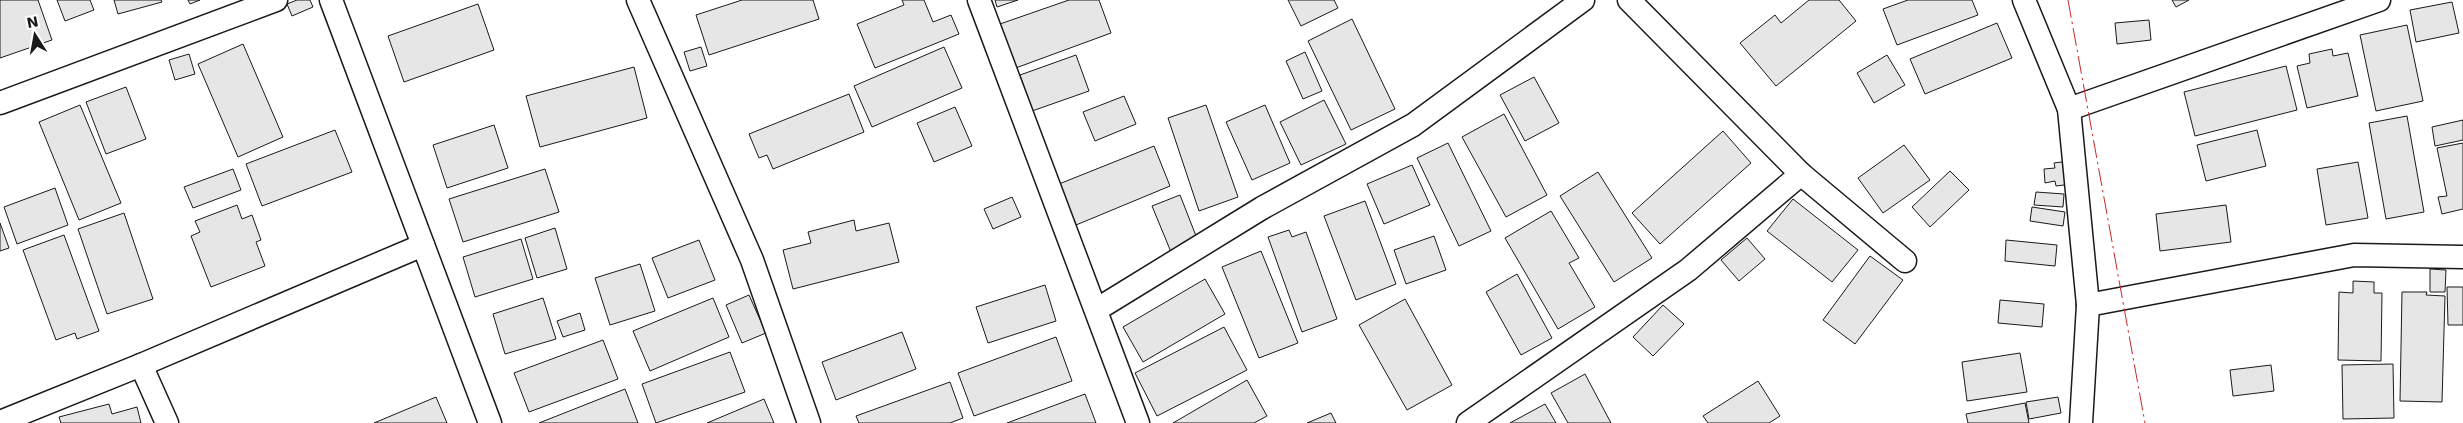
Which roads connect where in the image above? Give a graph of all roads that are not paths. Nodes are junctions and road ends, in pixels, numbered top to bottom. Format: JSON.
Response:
{"nodes":[{"id":1,"x":276,"y":0,"type":"edge"},
{"id":2,"x":331,"y":0,"type":"edge"},
{"id":3,"x":638,"y":0,"type":"edge"},
{"id":4,"x":979,"y":0,"type":"edge"},
{"id":5,"x":1583,"y":0,"type":"edge"},
{"id":6,"x":1629,"y":0,"type":"edge"},
{"id":7,"x":2024,"y":0,"type":"edge"},
{"id":8,"x":2379,"y":0,"type":"edge"},
{"id":9,"x":0,"y":103,"type":"edge"},
{"id":10,"x":2069,"y":109,"type":"junction"},
{"id":11,"x":1801,"y":174,"type":"junction"},
{"id":12,"x":423,"y":245,"type":"junction"},
{"id":13,"x":2463,"y":257,"type":"edge"},
{"id":14,"x":1905,"y":261,"type":"dead end"},
{"id":15,"x":2088,"y":305,"type":"junction"},
{"id":16,"x":1096,"y":310,"type":"junction"},
{"id":17,"x":141,"y":365,"type":"junction"},
{"id":18,"x":0,"y":422,"type":"edge"},
{"id":19,"x":167,"y":423,"type":"edge"},
{"id":20,"x":490,"y":423,"type":"edge"},
{"id":21,"x":809,"y":423,"type":"edge"},
{"id":22,"x":1138,"y":423,"type":"edge"},
{"id":23,"x":1468,"y":423,"type":"edge"},
{"id":24,"x":2082,"y":423,"type":"edge"}],
"edges":[{"from":1,"to":9,"type":"street"},
{"from":2,"to":12,"type":"street"},
{"from":3,"to":21,"type":"street"},
{"from":4,"to":16,"type":"street"},
{"from":5,"to":16,"type":"street"},
{"from":6,"to":11,"type":"street"},
{"from":7,"to":10,"type":"street"},
{"from":8,"to":10,"type":"street"},
{"from":10,"to":15,"type":"street"},
{"from":11,"to":14,"type":"street"},
{"from":11,"to":23,"type":"street"},
{"from":12,"to":17,"type":"street"},
{"from":12,"to":20,"type":"street"},
{"from":13,"to":15,"type":"street"},
{"from":15,"to":24,"type":"street"},
{"from":16,"to":22,"type":"street"},
{"from":17,"to":18,"type":"street"},
{"from":17,"to":19,"type":"street"}]}
